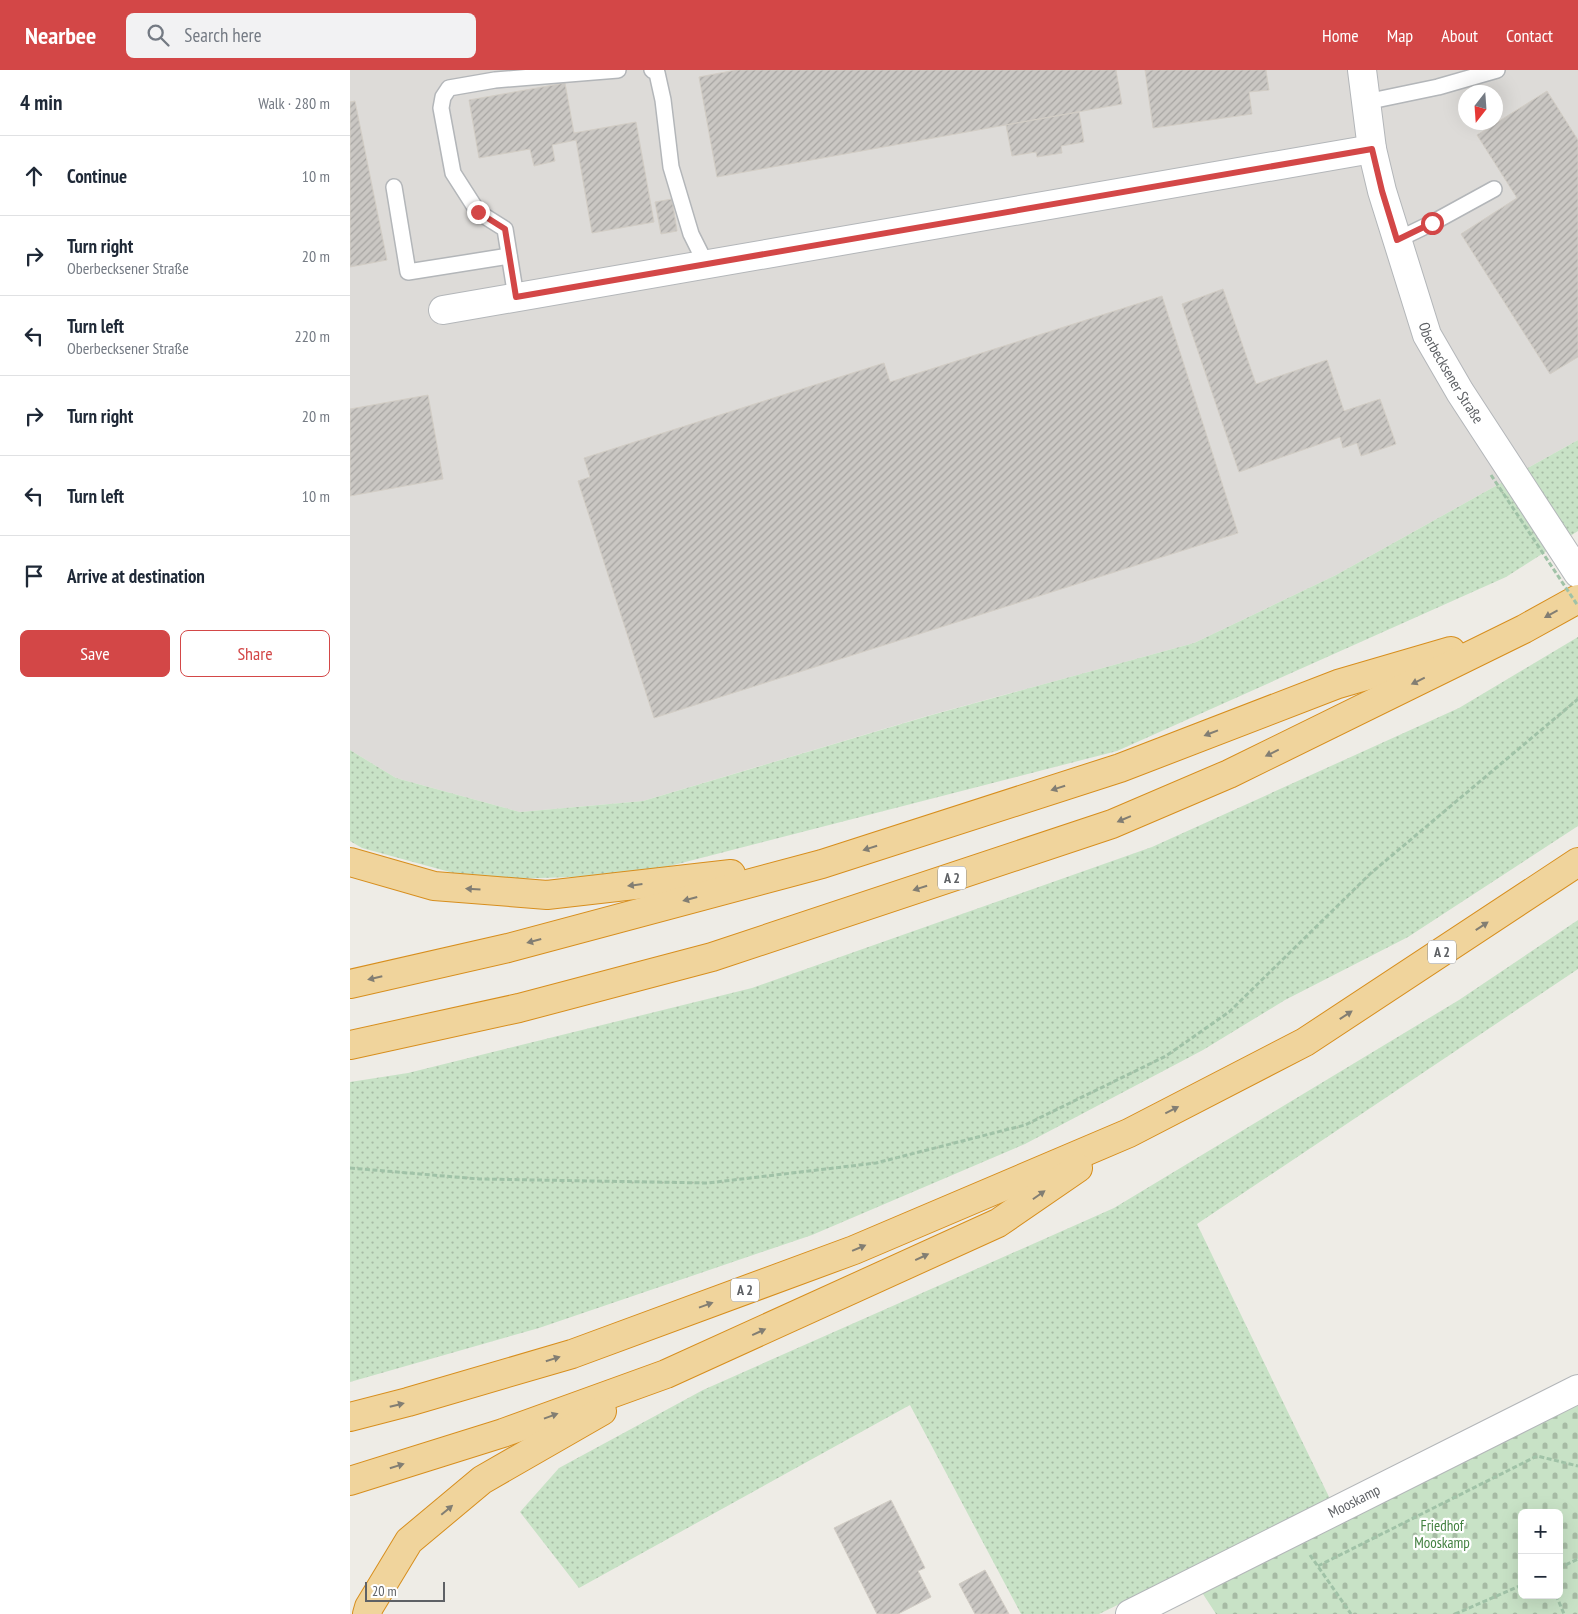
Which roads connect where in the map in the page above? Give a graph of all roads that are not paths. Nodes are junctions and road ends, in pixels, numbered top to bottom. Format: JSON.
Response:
{"nodes":[{"id":1,"x":618,"y":70,"type":"edge"},
{"id":2,"x":652,"y":70,"type":"edge"},
{"id":3,"x":1362,"y":70,"type":"edge"},
{"id":4,"x":1497,"y":70,"type":"edge"},
{"id":5,"x":1366,"y":102,"type":"junction"},
{"id":6,"x":1372,"y":149,"type":"junction"},
{"id":7,"x":394,"y":188,"type":"dead end"},
{"id":8,"x":1494,"y":189,"type":"dead end"},
{"id":9,"x":1397,"y":240,"type":"junction"},
{"id":10,"x":510,"y":256,"type":"junction"},
{"id":11,"x":706,"y":264,"type":"junction"},
{"id":12,"x":516,"y":297,"type":"junction"},
{"id":13,"x":443,"y":310,"type":"dead end"},
{"id":14,"x":1578,"y":573,"type":"edge"},
{"id":15,"x":1578,"y":599,"type":"edge"},
{"id":16,"x":1524,"y":629,"type":"junction"},
{"id":17,"x":350,"y":862,"type":"edge"},
{"id":18,"x":1578,"y":862,"type":"edge"},
{"id":19,"x":822,"y":864,"type":"junction"},
{"id":20,"x":350,"y":984,"type":"edge"},
{"id":21,"x":350,"y":1045,"type":"edge"},
{"id":22,"x":1129,"y":1133,"type":"junction"},
{"id":23,"x":666,"y":1374,"type":"junction"},
{"id":24,"x":1578,"y":1389,"type":"edge"},
{"id":25,"x":350,"y":1417,"type":"edge"},
{"id":26,"x":350,"y":1481,"type":"edge"},
{"id":27,"x":367,"y":1614,"type":"edge"},
{"id":28,"x":1130,"y":1614,"type":"edge"}],
"edges":[{"from":1,"to":10,"type":"lane"},
{"from":2,"to":11,"type":"lane"},
{"from":3,"to":5,"type":"street","name":"Oberbecksener Straße"},
{"from":4,"to":5,"type":"lane"},
{"from":5,"to":6,"type":"street","name":"Oberbecksener Straße"},
{"from":6,"to":9,"type":"street","name":"Oberbecksener Straße"},
{"from":6,"to":11,"type":"street"},
{"from":7,"to":10,"type":"lane"},
{"from":8,"to":9,"type":"lane"},
{"from":9,"to":14,"type":"street","name":"Oberbecksener Straße"},
{"from":10,"to":12,"type":"lane"},
{"from":11,"to":12,"type":"street"},
{"from":12,"to":13,"type":"street"},
{"from":15,"to":16,"type":"highway","number":"A 2","one_way":true},
{"from":16,"to":19,"type":"highway","one_way":true},
{"from":16,"to":21,"type":"highway","number":"A 2","one_way":true},
{"from":19,"to":17,"type":"highway","one_way":true},
{"from":22,"to":18,"type":"highway","number":"A 2","one_way":true},
{"from":19,"to":20,"type":"highway","one_way":true},
{"from":23,"to":22,"type":"highway","one_way":true},
{"from":25,"to":22,"type":"highway","number":"A 2","one_way":true},
{"from":26,"to":23,"type":"highway","one_way":true},
{"from":27,"to":23,"type":"highway","one_way":true},
{"from":24,"to":28,"type":"street","name":"Mooskamp"}]}
